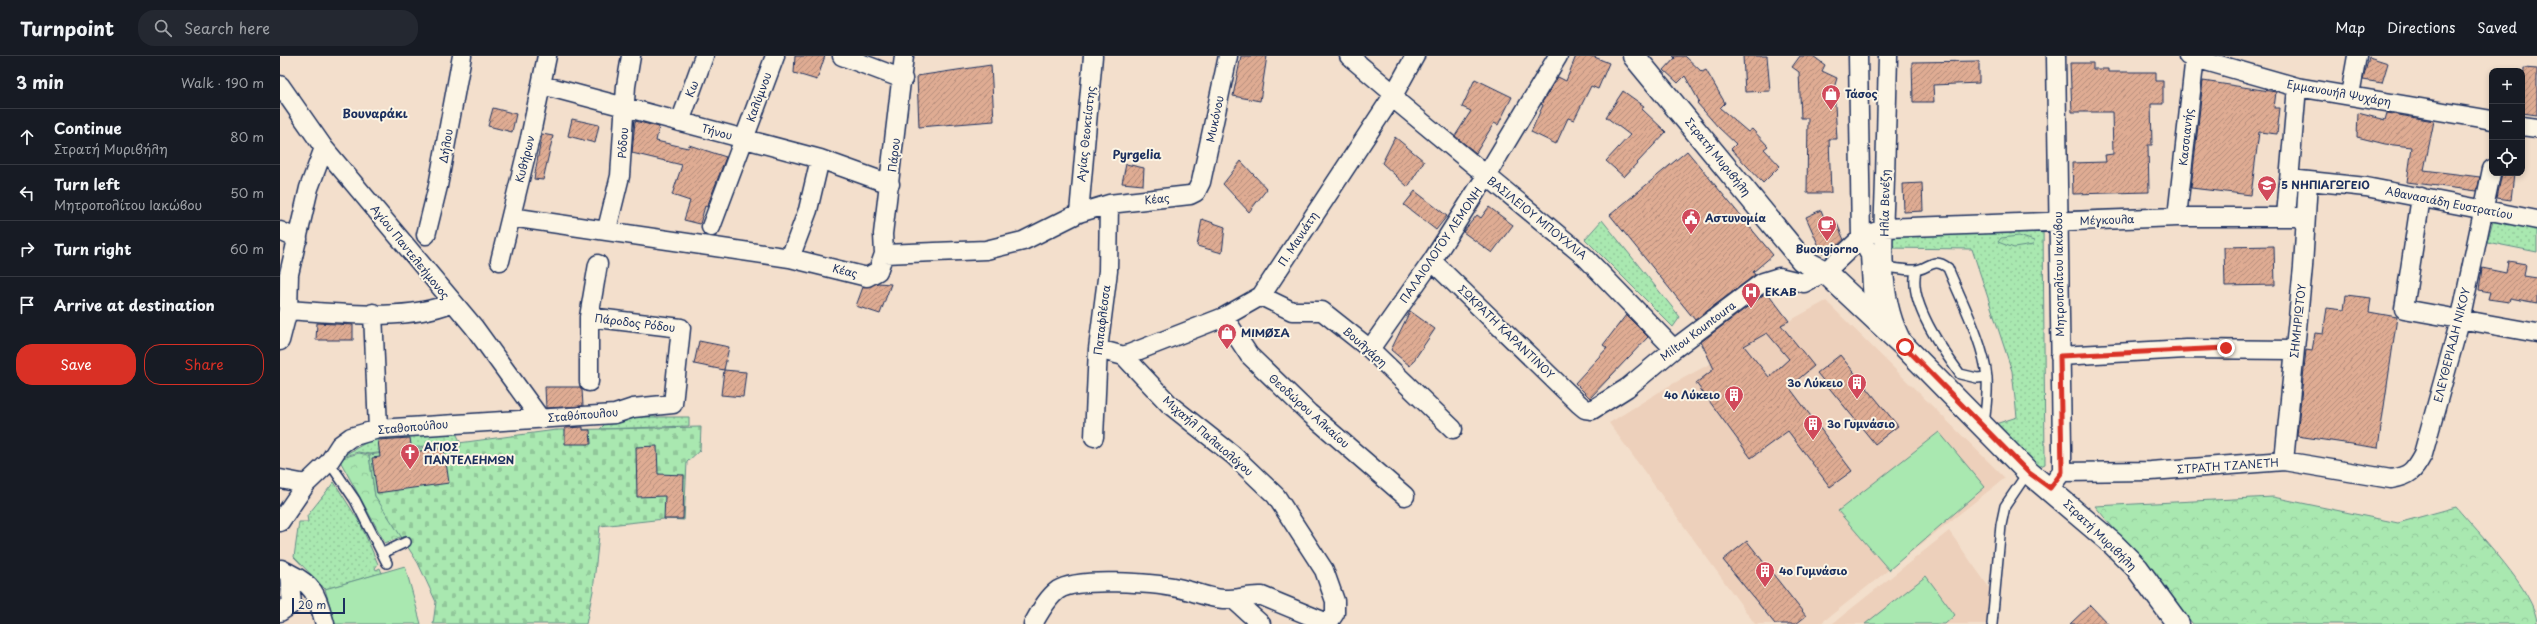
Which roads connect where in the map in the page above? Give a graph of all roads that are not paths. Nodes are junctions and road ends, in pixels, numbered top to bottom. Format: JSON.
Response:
{"nodes":[{"id":1,"x":462,"y":56,"type":"edge"},
{"id":2,"x":547,"y":56,"type":"edge"},
{"id":3,"x":631,"y":56,"type":"edge"},
{"id":4,"x":704,"y":56,"type":"edge"},
{"id":5,"x":774,"y":56,"type":"edge"},
{"id":6,"x":842,"y":56,"type":"edge"},
{"id":7,"x":904,"y":56,"type":"edge"},
{"id":8,"x":1093,"y":56,"type":"edge"},
{"id":9,"x":1228,"y":56,"type":"edge"},
{"id":10,"x":1349,"y":56,"type":"edge"},
{"id":11,"x":1415,"y":56,"type":"edge"},
{"id":12,"x":1558,"y":56,"type":"edge"},
{"id":13,"x":1634,"y":56,"type":"edge"},
{"id":14,"x":1858,"y":56,"type":"edge"},
{"id":15,"x":1888,"y":56,"type":"edge"},
{"id":16,"x":2056,"y":56,"type":"edge"},
{"id":17,"x":2192,"y":56,"type":"edge"},
{"id":18,"x":2356,"y":56,"type":"edge"},
{"id":19,"x":903,"y":80,"type":"junction"},
{"id":20,"x":280,"y":85,"type":"edge"},
{"id":21,"x":542,"y":85,"type":"junction"},
{"id":22,"x":2297,"y":87,"type":"junction"},
{"id":23,"x":1394,"y":94,"type":"junction"},
{"id":24,"x":2350,"y":95,"type":"junction"},
{"id":25,"x":625,"y":107,"type":"junction"},
{"id":26,"x":2489,"y":119,"type":"edge"},
{"id":27,"x":680,"y":122,"type":"junction"},
{"id":28,"x":2525,"y":126,"type":"edge"},
{"id":29,"x":2537,"y":128,"type":"edge"},
{"id":30,"x":744,"y":139,"type":"junction"},
{"id":31,"x":324,"y":148,"type":"junction"},
{"id":32,"x":820,"y":159,"type":"junction"},
{"id":33,"x":1486,"y":176,"type":"junction"},
{"id":34,"x":2491,"y":176,"type":"edge"},
{"id":35,"x":2290,"y":179,"type":"junction"},
{"id":36,"x":2308,"y":181,"type":"junction"},
{"id":37,"x":1201,"y":182,"type":"joint"},
{"id":38,"x":890,"y":184,"type":"junction"},
{"id":39,"x":2421,"y":198,"type":"junction"},
{"id":40,"x":1109,"y":204,"type":"junction"},
{"id":41,"x":2484,"y":210,"type":"junction"},
{"id":42,"x":1078,"y":213,"type":"junction"},
{"id":43,"x":511,"y":216,"type":"junction"},
{"id":44,"x":2286,"y":216,"type":"junction"},
{"id":45,"x":2177,"y":217,"type":"junction"},
{"id":46,"x":2305,"y":217,"type":"junction"},
{"id":47,"x":2537,"y":220,"type":"edge"},
{"id":48,"x":2059,"y":222,"type":"junction"},
{"id":49,"x":711,"y":227,"type":"dead end"},
{"id":50,"x":1884,"y":228,"type":"junction"},
{"id":51,"x":607,"y":229,"type":"junction"},
{"id":52,"x":280,"y":231,"type":"edge"},
{"id":53,"x":426,"y":235,"type":"dead end"},
{"id":54,"x":1861,"y":238,"type":"junction"},
{"id":55,"x":298,"y":239,"type":"junction"},
{"id":56,"x":884,"y":254,"type":"junction"},
{"id":57,"x":790,"y":258,"type":"junction"},
{"id":58,"x":1432,"y":261,"type":"junction"},
{"id":59,"x":500,"y":262,"type":"dead end"},
{"id":60,"x":598,"y":264,"type":"dead end"},
{"id":61,"x":1885,"y":267,"type":"junction"},
{"id":62,"x":1916,"y":271,"type":"junction"},
{"id":63,"x":1825,"y":272,"type":"junction"},
{"id":64,"x":1261,"y":296,"type":"junction"},
{"id":65,"x":451,"y":302,"type":"junction"},
{"id":66,"x":288,"y":310,"type":"junction"},
{"id":67,"x":373,"y":313,"type":"junction"},
{"id":68,"x":589,"y":317,"type":"junction"},
{"id":69,"x":1224,"y":317,"type":"junction"},
{"id":70,"x":1874,"y":318,"type":"junction"},
{"id":71,"x":2460,"y":321,"type":"junction"},
{"id":72,"x":2537,"y":333,"type":"edge"},
{"id":73,"x":280,"y":341,"type":"edge"},
{"id":74,"x":1905,"y":347,"type":"junction"},
{"id":75,"x":1098,"y":348,"type":"junction"},
{"id":76,"x":1370,"y":349,"type":"junction"},
{"id":77,"x":1674,"y":349,"type":"junction"},
{"id":78,"x":2294,"y":350,"type":"junction"},
{"id":79,"x":1124,"y":356,"type":"junction"},
{"id":80,"x":2060,"y":356,"type":"junction"},
{"id":81,"x":1987,"y":377,"type":"junction"},
{"id":82,"x":589,"y":382,"type":"dead end"},
{"id":83,"x":673,"y":404,"type":"joint"},
{"id":84,"x":1579,"y":404,"type":"joint"},
{"id":85,"x":540,"y":418,"type":"junction"},
{"id":86,"x":1983,"y":428,"type":"junction"},
{"id":87,"x":378,"y":429,"type":"junction"},
{"id":88,"x":1453,"y":429,"type":"dead end"},
{"id":89,"x":1094,"y":436,"type":"dead end"},
{"id":90,"x":2284,"y":461,"type":"junction"},
{"id":91,"x":329,"y":462,"type":"junction"},
{"id":92,"x":2414,"y":471,"type":"joint"},
{"id":93,"x":2028,"y":472,"type":"junction"},
{"id":94,"x":280,"y":479,"type":"edge"},
{"id":95,"x":2056,"y":480,"type":"junction"},
{"id":96,"x":306,"y":484,"type":"junction"},
{"id":97,"x":1405,"y":496,"type":"dead end"},
{"id":98,"x":280,"y":522,"type":"edge"},
{"id":99,"x":406,"y":542,"type":"dead end"},
{"id":100,"x":383,"y":553,"type":"junction"},
{"id":101,"x":387,"y":563,"type":"dead end"},
{"id":102,"x":284,"y":571,"type":"edge"},
{"id":103,"x":1233,"y":599,"type":"junction"},
{"id":104,"x":280,"y":612,"type":"edge"},
{"id":105,"x":325,"y":624,"type":"edge"},
{"id":106,"x":1033,"y":624,"type":"edge"},
{"id":107,"x":1261,"y":624,"type":"edge"},
{"id":108,"x":1992,"y":624,"type":"edge"},
{"id":109,"x":2178,"y":624,"type":"edge"}],
"edges":[{"from":1,"to":53,"type":"street","name":"Δήλου"},
{"from":2,"to":21,"type":"street","name":"Κυθήρων"},
{"from":3,"to":25,"type":"street","name":"Ρόδου"},
{"from":4,"to":27,"type":"street","name":"Κω"},
{"from":5,"to":30,"type":"street","name":"Καλύμνου"},
{"from":6,"to":19,"type":"street"},
{"from":7,"to":19,"type":"street","name":"Πάρου"},
{"from":8,"to":42,"type":"street","name":"Αγίας Θεοκτίστης"},
{"from":9,"to":37,"type":"street","name":"Μυκόνου"},
{"from":10,"to":23,"type":"street","name":"ΒΑΣΙΛΕΙΟΥ ΜΠΟΥΧΛΙΑ"},
{"from":11,"to":23,"type":"street","name":"Π. Μανιάτη"},
{"from":12,"to":33,"type":"street","name":"ΠΑΛΑΙΟΛΟΓΟΥ ΛΕΜΟΝΗ"},
{"from":13,"to":63,"type":"main road","name":"Στρατή Μυριβήλη"},
{"from":14,"to":54,"type":"street"},
{"from":15,"to":50,"type":"street","name":"Ηλία Βενέζη"},
{"from":16,"to":48,"type":"street","name":"Μητροπολίτου Ιακώβου"},
{"from":17,"to":22,"type":"street","name":"Εμμανουήλ Ψυχάρη"},
{"from":17,"to":45,"type":"street","name":"Κασσιανής"},
{"from":18,"to":24,"type":"street"},
{"from":19,"to":38,"type":"street","name":"Πάρου"},
{"from":20,"to":31,"type":"street","name":"Αγίου Παντελεήμονος"},
{"from":21,"to":25,"type":"street","name":"Τήνου"},
{"from":21,"to":43,"type":"street","name":"Κυθήρων"},
{"from":22,"to":24,"type":"street","name":"Εμμανουήλ Ψυχάρη"},
{"from":22,"to":35,"type":"street"},
{"from":23,"to":33,"type":"street","name":"ΒΑΣΙΛΕΙΟΥ ΜΠΟΥΧΛΙΑ"},
{"from":23,"to":64,"type":"street","name":"Π. Μανιάτη"},
{"from":24,"to":26,"type":"street","name":"Εμμανουήλ Ψυχάρη"},
{"from":25,"to":27,"type":"street","name":"Τήνου"},
{"from":25,"to":51,"type":"street","name":"Ρόδου"},
{"from":27,"to":30,"type":"street","name":"Τήνου"},
{"from":28,"to":29,"type":"street"},
{"from":30,"to":32,"type":"street","name":"Τήνου"},
{"from":30,"to":49,"type":"street","name":"Καλύμνου"},
{"from":31,"to":55,"type":"street"},
{"from":31,"to":65,"type":"street","name":"Αγίου Παντελεήμονος"},
{"from":32,"to":38,"type":"street","name":"Τήνου"},
{"from":32,"to":57,"type":"street"},
{"from":33,"to":58,"type":"street","name":"ΠΑΛΑΙΟΛΟΓΟΥ ΛΕΜΟΝΗ"},
{"from":33,"to":77,"type":"street","name":"ΒΑΣΙΛΕΙΟΥ ΜΠΟΥΧΛΙΑ"},
{"from":34,"to":41,"type":"street","name":"ΕΛΕΥΘΕΡΙΑΔΗ ΝΙΚΟΥ"},
{"from":35,"to":36,"type":"street","name":"Αθανασιάδη Ευστρατίου"},
{"from":35,"to":44,"type":"street"},
{"from":36,"to":39,"type":"street","name":"Αθανασιάδη Ευστρατίου"},
{"from":36,"to":46,"type":"street","name":"ΣΗΜΗΡΙΩΤΟΥ"},
{"from":37,"to":40,"type":"street","name":"Κέας"},
{"from":38,"to":56,"type":"street","name":"Πάρου"},
{"from":39,"to":41,"type":"street","name":"Αθανασιάδη Ευστρατίου"},
{"from":39,"to":71,"type":"street"},
{"from":40,"to":42,"type":"street","name":"Κέας"},
{"from":40,"to":75,"type":"street","name":"Παπαφλέσσα"},
{"from":41,"to":47,"type":"street","name":"Αθανασιάδη Ευστρατίου"},
{"from":41,"to":71,"type":"street","name":"ΕΛΕΥΘΕΡΙΑΔΗ ΝΙΚΟΥ"},
{"from":42,"to":56,"type":"street","name":"Κέας"},
{"from":43,"to":51,"type":"street","name":"Κέας"},
{"from":43,"to":59,"type":"street","name":"Κυθήρων"},
{"from":44,"to":45,"type":"street","name":"Μέγκουλα"},
{"from":44,"to":46,"type":"street","name":"Μέγκουλα"},
{"from":45,"to":48,"type":"street","name":"Μέγκουλα"},
{"from":46,"to":78,"type":"street","name":"ΣΗΜΗΡΙΩΤΟΥ"},
{"from":48,"to":50,"type":"street","name":"Μέγκουλα"},
{"from":48,"to":80,"type":"street","name":"Μητροπολίτου Ιακώβου"},
{"from":50,"to":54,"type":"street"},
{"from":50,"to":61,"type":"street","name":"Ηλία Βενέζη"},
{"from":51,"to":57,"type":"street","name":"Κέας"},
{"from":52,"to":55,"type":"street"},
{"from":54,"to":63,"type":"street"},
{"from":54,"to":70,"type":"street"},
{"from":55,"to":66,"type":"street"},
{"from":56,"to":57,"type":"street","name":"Κέας"},
{"from":58,"to":76,"type":"street","name":"ΠΑΛΑΙΟΛΟΓΟΥ ΛΕΜΟΝΗ"},
{"from":58,"to":84,"type":"street","name":"ΣΩΚΡΑΤΗ ΚΑΡΑΝΤΙΝΟΥ"},
{"from":60,"to":68,"type":"street"},
{"from":61,"to":62,"type":"lane"},
{"from":61,"to":74,"type":"street","name":"Ηλία Βενέζη"},
{"from":62,"to":81,"type":"lane"},
{"from":62,"to":81,"type":"lane"},
{"from":63,"to":70,"type":"main road","name":"Στρατή Μυριβήλη"},
{"from":63,"to":77,"type":"street","name":"Miltou Kountoura"},
{"from":64,"to":69,"type":"street","name":"Π. Μανιάτη"},
{"from":64,"to":76,"type":"street","name":"Βουλγάρη"},
{"from":65,"to":67,"type":"street"},
{"from":65,"to":85,"type":"street","name":"Αγίου Παντελεήμονος"},
{"from":66,"to":67,"type":"street"},
{"from":66,"to":73,"type":"street"},
{"from":67,"to":87,"type":"street"},
{"from":68,"to":82,"type":"street"},
{"from":68,"to":83,"type":"street","name":"Πάροδος Ρόδου"},
{"from":69,"to":79,"type":"street","name":"Π. Μανιάτη"},
{"from":69,"to":97,"type":"street","name":"Θεοδώρου Αλκαίου"},
{"from":70,"to":74,"type":"main road","name":"Στρατή Μυριβήλη"},
{"from":71,"to":72,"type":"street"},
{"from":71,"to":92,"type":"street","name":"ΕΛΕΥΘΕΡΙΑΔΗ ΝΙΚΟΥ"},
{"from":74,"to":86,"type":"main road","name":"Στρατή Μυριβήλη"},
{"from":75,"to":79,"type":"street","name":"Μιχαήλ Παλαιολόγου"},
{"from":75,"to":89,"type":"street","name":"Παπαφλέσσα"},
{"from":76,"to":88,"type":"street","name":"Βουλγάρη"},
{"from":77,"to":84,"type":"street","name":"Miltou Kountoura"},
{"from":78,"to":80,"type":"street"},
{"from":78,"to":90,"type":"street","name":"ΣΗΜΗΡΙΩΤΟΥ"},
{"from":79,"to":103,"type":"street","name":"Μιχαήλ Παλαιολόγου"},
{"from":80,"to":95,"type":"street","name":"Μητροπολίτου Ιακώβου"},
{"from":81,"to":86,"type":"lane"},
{"from":83,"to":85,"type":"street","name":"Σταθόπουλου"},
{"from":85,"to":87,"type":"street","name":"Σταθοπούλου"},
{"from":86,"to":93,"type":"main road","name":"Στρατή Μυριβήλη"},
{"from":87,"to":91,"type":"street","name":"Σταθοπούλου"},
{"from":90,"to":92,"type":"street","name":"ΣΤΡΑΤΗ ΤΖΑΝΕΤΗ"},
{"from":90,"to":95,"type":"street","name":"ΣΤΡΑΤΗ ΤΖΑΝΕΤΗ"},
{"from":91,"to":96,"type":"street","name":"Σταθοπούλου"},
{"from":91,"to":100,"type":"lane"},
{"from":93,"to":95,"type":"main road","name":"Στρατή Μυριβήλη"},
{"from":93,"to":108,"type":"lane"},
{"from":94,"to":96,"type":"street"},
{"from":95,"to":109,"type":"main road","name":"Στρατή Μυριβήλη"},
{"from":96,"to":98,"type":"street","name":"Σταθοπούλου"},
{"from":99,"to":100,"type":"lane"},
{"from":100,"to":101,"type":"lane"},
{"from":102,"to":104,"type":"street"},
{"from":102,"to":105,"type":"street"},
{"from":103,"to":106,"type":"street","name":"Μιχαήλ Παλαιολόγου"},
{"from":103,"to":107,"type":"street"}]}
